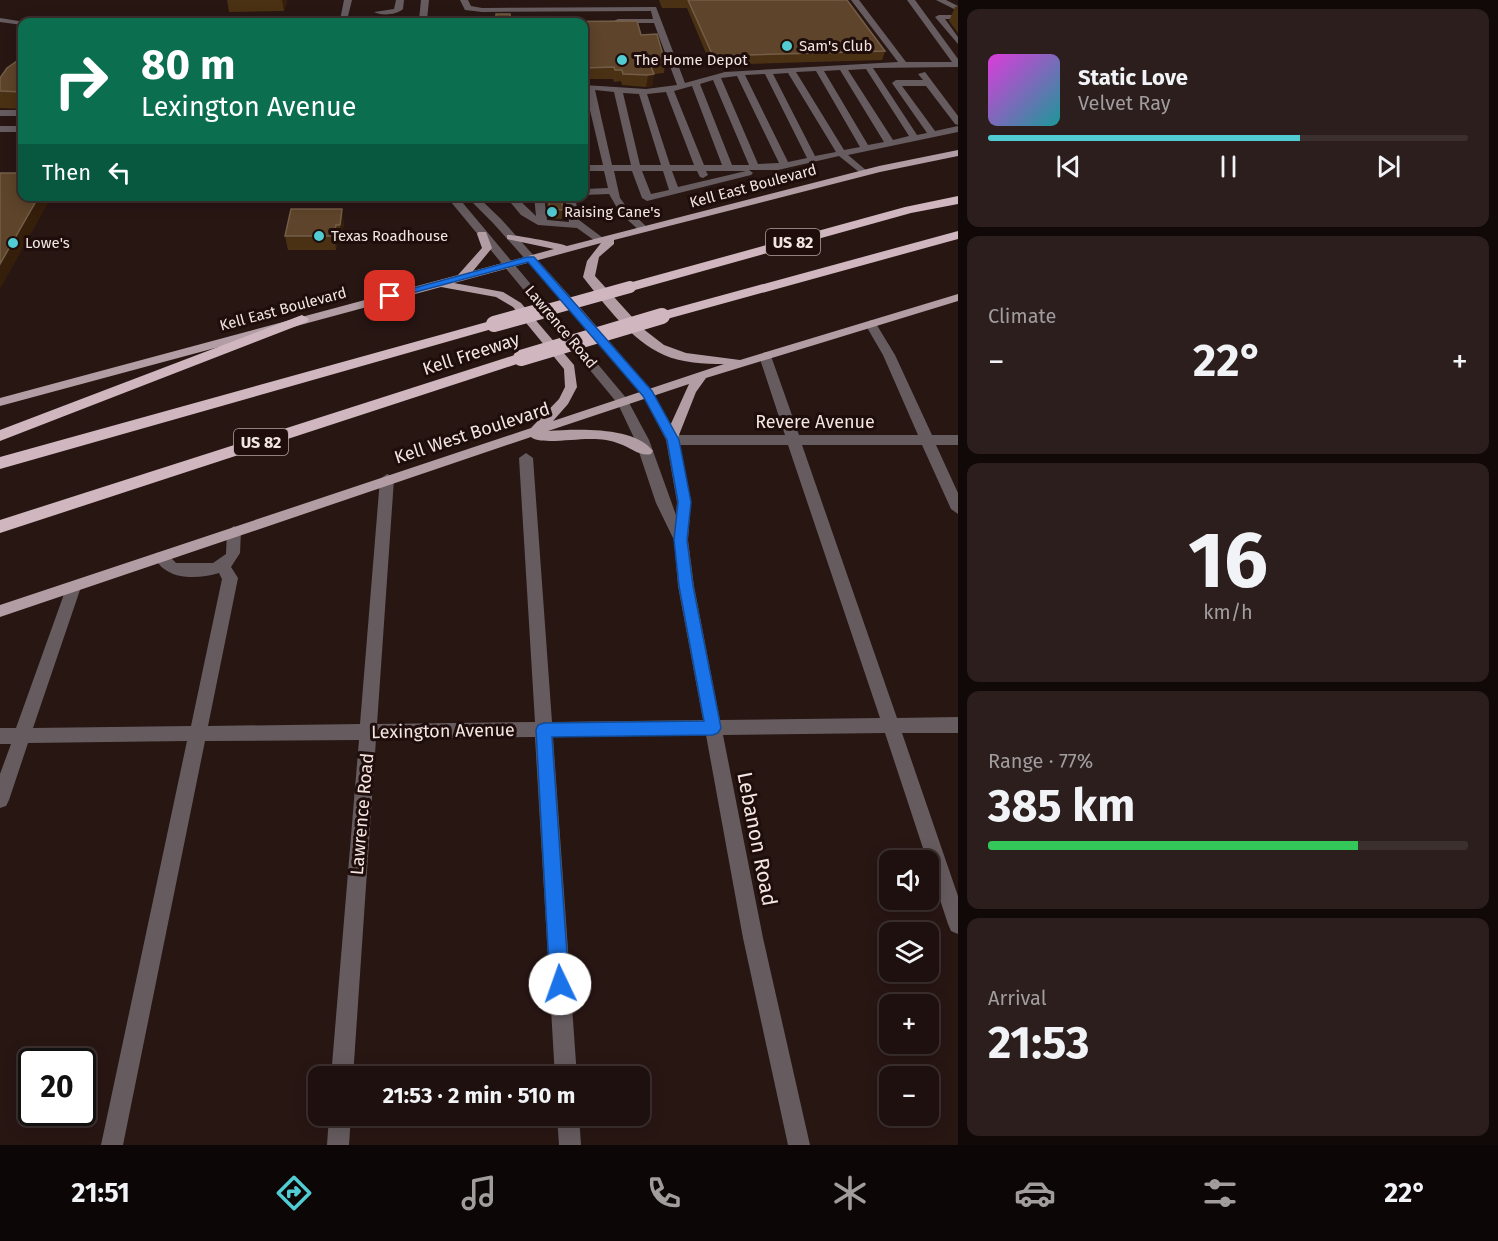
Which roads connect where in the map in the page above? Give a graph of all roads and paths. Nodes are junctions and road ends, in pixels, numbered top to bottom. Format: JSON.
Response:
{"nodes":[{"id":1,"x":348,"y":0,"type":"edge"},
{"id":2,"x":400,"y":0,"type":"edge"},
{"id":3,"x":425,"y":0,"type":"edge"},
{"id":4,"x":620,"y":0,"type":"edge"},
{"id":5,"x":855,"y":0,"type":"edge"},
{"id":6,"x":910,"y":0,"type":"edge"},
{"id":7,"x":940,"y":0,"type":"edge"},
{"id":8,"x":464,"y":1,"type":"edge"},
{"id":9,"x":652,"y":5,"type":"edge"},
{"id":10,"x":623,"y":9,"type":"junction"},
{"id":11,"x":958,"y":9,"type":"edge"},
{"id":12,"x":371,"y":12,"type":"dead end"},
{"id":13,"x":958,"y":17,"type":"edge"},
{"id":14,"x":344,"y":18,"type":"edge"},
{"id":15,"x":423,"y":18,"type":"edge"},
{"id":16,"x":0,"y":20,"type":"edge"},
{"id":17,"x":614,"y":21,"type":"edge"},
{"id":18,"x":658,"y":21,"type":"junction"},
{"id":19,"x":18,"y":22,"type":"edge"},
{"id":20,"x":958,"y":42,"type":"edge"},
{"id":21,"x":904,"y":64,"type":"junction"},
{"id":22,"x":915,"y":64,"type":"junction"},
{"id":23,"x":891,"y":65,"type":"junction"},
{"id":24,"x":868,"y":66,"type":"junction"},
{"id":25,"x":843,"y":68,"type":"junction"},
{"id":26,"x":819,"y":70,"type":"junction"},
{"id":27,"x":791,"y":71,"type":"junction"},
{"id":28,"x":768,"y":72,"type":"junction"},
{"id":29,"x":740,"y":73,"type":"junction"},
{"id":30,"x":716,"y":76,"type":"junction"},
{"id":31,"x":694,"y":82,"type":"junction"},
{"id":32,"x":903,"y":82,"type":"junction"},
{"id":33,"x":928,"y":83,"type":"junction"},
{"id":34,"x":682,"y":86,"type":"junction"},
{"id":35,"x":588,"y":87,"type":"edge"},
{"id":36,"x":669,"y":90,"type":"junction"},
{"id":37,"x":618,"y":91,"type":"junction"},
{"id":38,"x":642,"y":91,"type":"junction"},
{"id":39,"x":588,"y":92,"type":"edge"},
{"id":40,"x":0,"y":113,"type":"edge"},
{"id":41,"x":18,"y":113,"type":"edge"},
{"id":42,"x":958,"y":122,"type":"edge"},
{"id":43,"x":0,"y":129,"type":"edge"},
{"id":44,"x":18,"y":129,"type":"edge"},
{"id":45,"x":958,"y":129,"type":"edge"},
{"id":46,"x":932,"y":134,"type":"junction"},
{"id":47,"x":915,"y":138,"type":"junction"},
{"id":48,"x":890,"y":143,"type":"junction"},
{"id":49,"x":865,"y":148,"type":"junction"},
{"id":50,"x":841,"y":153,"type":"junction"},
{"id":51,"x":958,"y":153,"type":"edge"},
{"id":52,"x":812,"y":159,"type":"junction"},
{"id":53,"x":785,"y":165,"type":"junction"},
{"id":54,"x":755,"y":167,"type":"junction"},
{"id":55,"x":588,"y":168,"type":"edge"},
{"id":56,"x":606,"y":168,"type":"junction"},
{"id":57,"x":636,"y":168,"type":"junction"},
{"id":58,"x":667,"y":168,"type":"junction"},
{"id":59,"x":700,"y":168,"type":"junction"},
{"id":60,"x":728,"y":168,"type":"junction"},
{"id":61,"x":864,"y":173,"type":"junction"},
{"id":62,"x":706,"y":183,"type":"junction"},
{"id":63,"x":958,"y":190,"type":"edge"},
{"id":64,"x":612,"y":191,"type":"junction"},
{"id":65,"x":674,"y":191,"type":"junction"},
{"id":66,"x":588,"y":192,"type":"edge"},
{"id":67,"x":958,"y":200,"type":"edge"},
{"id":68,"x":455,"y":201,"type":"edge"},
{"id":69,"x":476,"y":201,"type":"edge"},
{"id":70,"x":513,"y":201,"type":"edge"},
{"id":71,"x":539,"y":201,"type":"edge"},
{"id":72,"x":571,"y":201,"type":"edge"},
{"id":73,"x":577,"y":201,"type":"edge"},
{"id":74,"x":909,"y":210,"type":"junction"},
{"id":75,"x":542,"y":223,"type":"junction"},
{"id":76,"x":579,"y":225,"type":"junction"},
{"id":77,"x":645,"y":230,"type":"junction"},
{"id":78,"x":482,"y":234,"type":"junction"},
{"id":79,"x":958,"y":235,"type":"edge"},
{"id":80,"x":511,"y":237,"type":"junction"},
{"id":81,"x":617,"y":237,"type":"junction"},
{"id":82,"x":602,"y":241,"type":"junction"},
{"id":83,"x":958,"y":243,"type":"edge"},
{"id":84,"x":580,"y":246,"type":"junction"},
{"id":85,"x":898,"y":252,"type":"junction"},
{"id":86,"x":531,"y":259,"type":"junction"},
{"id":87,"x":508,"y":265,"type":"junction"},
{"id":88,"x":454,"y":279,"type":"junction"},
{"id":89,"x":435,"y":284,"type":"junction"},
{"id":90,"x":958,"y":297,"type":"edge"},
{"id":91,"x":302,"y":319,"type":"junction"},
{"id":92,"x":872,"y":324,"type":"junction"},
{"id":93,"x":765,"y":356,"type":"junction"},
{"id":94,"x":746,"y":362,"type":"junction"},
{"id":95,"x":701,"y":376,"type":"junction"},
{"id":96,"x":648,"y":394,"type":"junction"},
{"id":97,"x":0,"y":402,"type":"edge"},
{"id":98,"x":623,"y":402,"type":"junction"},
{"id":99,"x":535,"y":431,"type":"junction"},
{"id":100,"x":0,"y":436,"type":"edge"},
{"id":101,"x":672,"y":438,"type":"junction"},
{"id":102,"x":508,"y":440,"type":"junction"},
{"id":103,"x":793,"y":440,"type":"junction"},
{"id":104,"x":927,"y":440,"type":"junction"},
{"id":105,"x":958,"y":440,"type":"edge"},
{"id":106,"x":646,"y":451,"type":"junction"},
{"id":107,"x":526,"y":458,"type":"dead end"},
{"id":108,"x":0,"y":463,"type":"edge"},
{"id":109,"x":387,"y":479,"type":"junction"},
{"id":110,"x":958,"y":509,"type":"edge"},
{"id":111,"x":0,"y":527,"type":"edge"},
{"id":112,"x":234,"y":531,"type":"junction"},
{"id":113,"x":681,"y":540,"type":"junction"},
{"id":114,"x":161,"y":556,"type":"junction"},
{"id":115,"x":222,"y":566,"type":"junction"},
{"id":116,"x":73,"y":586,"type":"junction"},
{"id":117,"x":0,"y":611,"type":"edge"},
{"id":118,"x":958,"y":725,"type":"edge"},
{"id":119,"x":891,"y":726,"type":"junction"},
{"id":120,"x":713,"y":728,"type":"junction"},
{"id":121,"x":544,"y":730,"type":"junction"},
{"id":122,"x":369,"y":732,"type":"junction"},
{"id":123,"x":198,"y":733,"type":"junction"},
{"id":124,"x":22,"y":735,"type":"junction"},
{"id":125,"x":0,"y":736,"type":"edge"},
{"id":126,"x":0,"y":800,"type":"edge"},
{"id":127,"x":958,"y":924,"type":"edge"},
{"id":128,"x":343,"y":1066,"type":"edge"},
{"id":129,"x":565,"y":1066,"type":"edge"},
{"id":130,"x":339,"y":1126,"type":"edge"},
{"id":131,"x":569,"y":1126,"type":"edge"},
{"id":132,"x":112,"y":1145,"type":"edge"},
{"id":133,"x":338,"y":1145,"type":"edge"},
{"id":134,"x":570,"y":1145,"type":"edge"},
{"id":135,"x":799,"y":1145,"type":"edge"}],
"edges":[{"from":1,"to":14,"type":"street"},
{"from":2,"to":12,"type":"street"},
{"from":3,"to":15,"type":"street"},
{"from":4,"to":8,"type":"street"},
{"from":4,"to":10,"type":"street"},
{"from":5,"to":21,"type":"street"},
{"from":6,"to":22,"type":"street"},
{"from":7,"to":11,"type":"street"},
{"from":8,"to":10,"type":"street"},
{"from":9,"to":10,"type":"street"},
{"from":9,"to":18,"type":"street"},
{"from":13,"to":20,"type":"street"},
{"from":16,"to":19,"type":"street"},
{"from":17,"to":18,"type":"street"},
{"from":18,"to":34,"type":"street"},
{"from":21,"to":22,"type":"street"},
{"from":21,"to":23,"type":"street"},
{"from":22,"to":33,"type":"street"},
{"from":23,"to":24,"type":"street"},
{"from":23,"to":32,"type":"street"},
{"from":24,"to":25,"type":"street"},
{"from":24,"to":47,"type":"street"},
{"from":25,"to":26,"type":"street"},
{"from":25,"to":48,"type":"street"},
{"from":26,"to":27,"type":"street"},
{"from":26,"to":49,"type":"street"},
{"from":27,"to":28,"type":"street"},
{"from":27,"to":50,"type":"street"},
{"from":28,"to":29,"type":"street"},
{"from":28,"to":52,"type":"street"},
{"from":29,"to":30,"type":"street"},
{"from":29,"to":53,"type":"street"},
{"from":30,"to":31,"type":"street"},
{"from":30,"to":54,"type":"street"},
{"from":31,"to":34,"type":"street"},
{"from":31,"to":60,"type":"street"},
{"from":32,"to":33,"type":"street"},
{"from":32,"to":46,"type":"street"},
{"from":33,"to":42,"type":"street"},
{"from":34,"to":36,"type":"street"},
{"from":35,"to":37,"type":"street"},
{"from":36,"to":38,"type":"street"},
{"from":36,"to":59,"type":"street"},
{"from":37,"to":38,"type":"street"},
{"from":37,"to":57,"type":"street"},
{"from":38,"to":58,"type":"street"},
{"from":39,"to":56,"type":"street"},
{"from":40,"to":41,"type":"street"},
{"from":43,"to":44,"type":"street"},
{"from":45,"to":46,"type":"street"},
{"from":46,"to":47,"type":"street"},
{"from":47,"to":48,"type":"street"},
{"from":48,"to":49,"type":"street"},
{"from":49,"to":50,"type":"street"},
{"from":50,"to":52,"type":"street"},
{"from":50,"to":61,"type":"street"},
{"from":51,"to":61,"type":"main road","name":"Kell East Boulevard"},
{"from":52,"to":53,"type":"street"},
{"from":53,"to":54,"type":"street"},
{"from":53,"to":62,"type":"street"},
{"from":54,"to":60,"type":"street"},
{"from":55,"to":56,"type":"street"},
{"from":56,"to":57,"type":"street"},
{"from":56,"to":64,"type":"street"},
{"from":57,"to":58,"type":"street"},
{"from":57,"to":65,"type":"street"},
{"from":58,"to":59,"type":"street"},
{"from":58,"to":65,"type":"street"},
{"from":59,"to":60,"type":"street"},
{"from":59,"to":62,"type":"street"},
{"from":61,"to":77,"type":"main road","name":"Kell East Boulevard"},
{"from":62,"to":65,"type":"street"},
{"from":63,"to":74,"type":"highway"},
{"from":64,"to":66,"type":"street"},
{"from":64,"to":77,"type":"street"},
{"from":67,"to":74,"type":"highway","name":"Kell Freeway","number":"US 82"},
{"from":68,"to":78,"type":"street","name":"Lawrence Road"},
{"from":69,"to":80,"type":"street","name":"Lawrence Road"},
{"from":70,"to":75,"type":"street"},
{"from":71,"to":75,"type":"street"},
{"from":72,"to":76,"type":"street"},
{"from":73,"to":76,"type":"street"},
{"from":74,"to":108,"type":"highway","name":"Kell Freeway","number":"US 82","bridge":true},
{"from":75,"to":76,"type":"street"},
{"from":76,"to":82,"type":"street"},
{"from":77,"to":81,"type":"main road","name":"Kell East Boulevard"},
{"from":78,"to":87,"type":"street","name":"Lawrence Road"},
{"from":78,"to":88,"type":"main road"},
{"from":79,"to":85,"type":"highway","name":"Kell Freeway","number":"US 82"},
{"from":80,"to":84,"type":"main road"},
{"from":80,"to":86,"type":"street","name":"Lawrence Road"},
{"from":81,"to":82,"type":"main road","name":"Kell East Boulevard"},
{"from":81,"to":94,"type":"main road"},
{"from":82,"to":84,"type":"main road","name":"Kell East Boulevard"},
{"from":83,"to":85,"type":"highway"},
{"from":84,"to":86,"type":"main road","name":"Kell East Boulevard"},
{"from":85,"to":111,"type":"highway","name":"Kell Freeway","number":"US 82","bridge":true},
{"from":86,"to":87,"type":"main road","name":"Kell East Boulevard"},
{"from":86,"to":96,"type":"street","name":"Lawrence Road"},
{"from":87,"to":88,"type":"main road","name":"Kell East Boulevard"},
{"from":87,"to":98,"type":"street","name":"Lawrence Road"},
{"from":88,"to":89,"type":"main road","name":"Kell East Boulevard"},
{"from":89,"to":91,"type":"main road","name":"Kell East Boulevard"},
{"from":89,"to":99,"type":"main road"},
{"from":90,"to":92,"type":"main road","name":"Kell West Boulevard"},
{"from":91,"to":97,"type":"main road","name":"Kell East Boulevard"},
{"from":91,"to":100,"type":"highway"},
{"from":92,"to":93,"type":"main road","name":"Kell West Boulevard"},
{"from":92,"to":104,"type":"street"},
{"from":93,"to":94,"type":"main road","name":"Kell West Boulevard"},
{"from":93,"to":103,"type":"street"},
{"from":94,"to":95,"type":"main road","name":"Kell West Boulevard"},
{"from":95,"to":96,"type":"main road","name":"Kell West Boulevard"},
{"from":95,"to":101,"type":"main road"},
{"from":96,"to":98,"type":"main road","name":"Kell West Boulevard"},
{"from":96,"to":101,"type":"street","name":"Lebanon Road"},
{"from":98,"to":99,"type":"main road","name":"Kell West Boulevard"},
{"from":98,"to":106,"type":"street","name":"Lebanon Road"},
{"from":99,"to":102,"type":"main road","name":"Kell West Boulevard"},
{"from":101,"to":103,"type":"street","name":"Revere Avenue"},
{"from":101,"to":113,"type":"street","name":"Lebanon Road"},
{"from":102,"to":106,"type":"main road"},
{"from":102,"to":109,"type":"main road","name":"Kell West Boulevard"},
{"from":103,"to":104,"type":"street","name":"Revere Avenue"},
{"from":103,"to":119,"type":"street"},
{"from":104,"to":105,"type":"street","name":"Revere Avenue"},
{"from":104,"to":110,"type":"street"},
{"from":106,"to":113,"type":"street","name":"Lebanon Road"},
{"from":107,"to":121,"type":"street"},
{"from":109,"to":112,"type":"main road","name":"Kell West Boulevard"},
{"from":109,"to":122,"type":"street","name":"Lawrence Road"},
{"from":112,"to":114,"type":"main road","name":"Kell West Boulevard"},
{"from":112,"to":115,"type":"street"},
{"from":113,"to":120,"type":"street","name":"Lebanon Road"},
{"from":114,"to":115,"type":"street"},
{"from":114,"to":116,"type":"main road","name":"Kell West Boulevard"},
{"from":115,"to":123,"type":"street"},
{"from":116,"to":117,"type":"main road","name":"Kell West Boulevard"},
{"from":116,"to":124,"type":"street"},
{"from":118,"to":119,"type":"street","name":"Lexington Avenue"},
{"from":119,"to":120,"type":"street","name":"Lexington Avenue"},
{"from":119,"to":127,"type":"street"},
{"from":120,"to":121,"type":"street","name":"Lexington Avenue"},
{"from":120,"to":135,"type":"street","name":"Lebanon Road"},
{"from":121,"to":122,"type":"street","name":"Lexington Avenue"},
{"from":121,"to":129,"type":"street"},
{"from":122,"to":123,"type":"street","name":"Lexington Avenue"},
{"from":122,"to":128,"type":"street","name":"Lawrence Road"},
{"from":123,"to":124,"type":"street","name":"Lexington Avenue"},
{"from":123,"to":132,"type":"street"},
{"from":124,"to":125,"type":"street","name":"Lexington Avenue"},
{"from":124,"to":126,"type":"street"},
{"from":130,"to":133,"type":"street"},
{"from":131,"to":134,"type":"street"}]}
